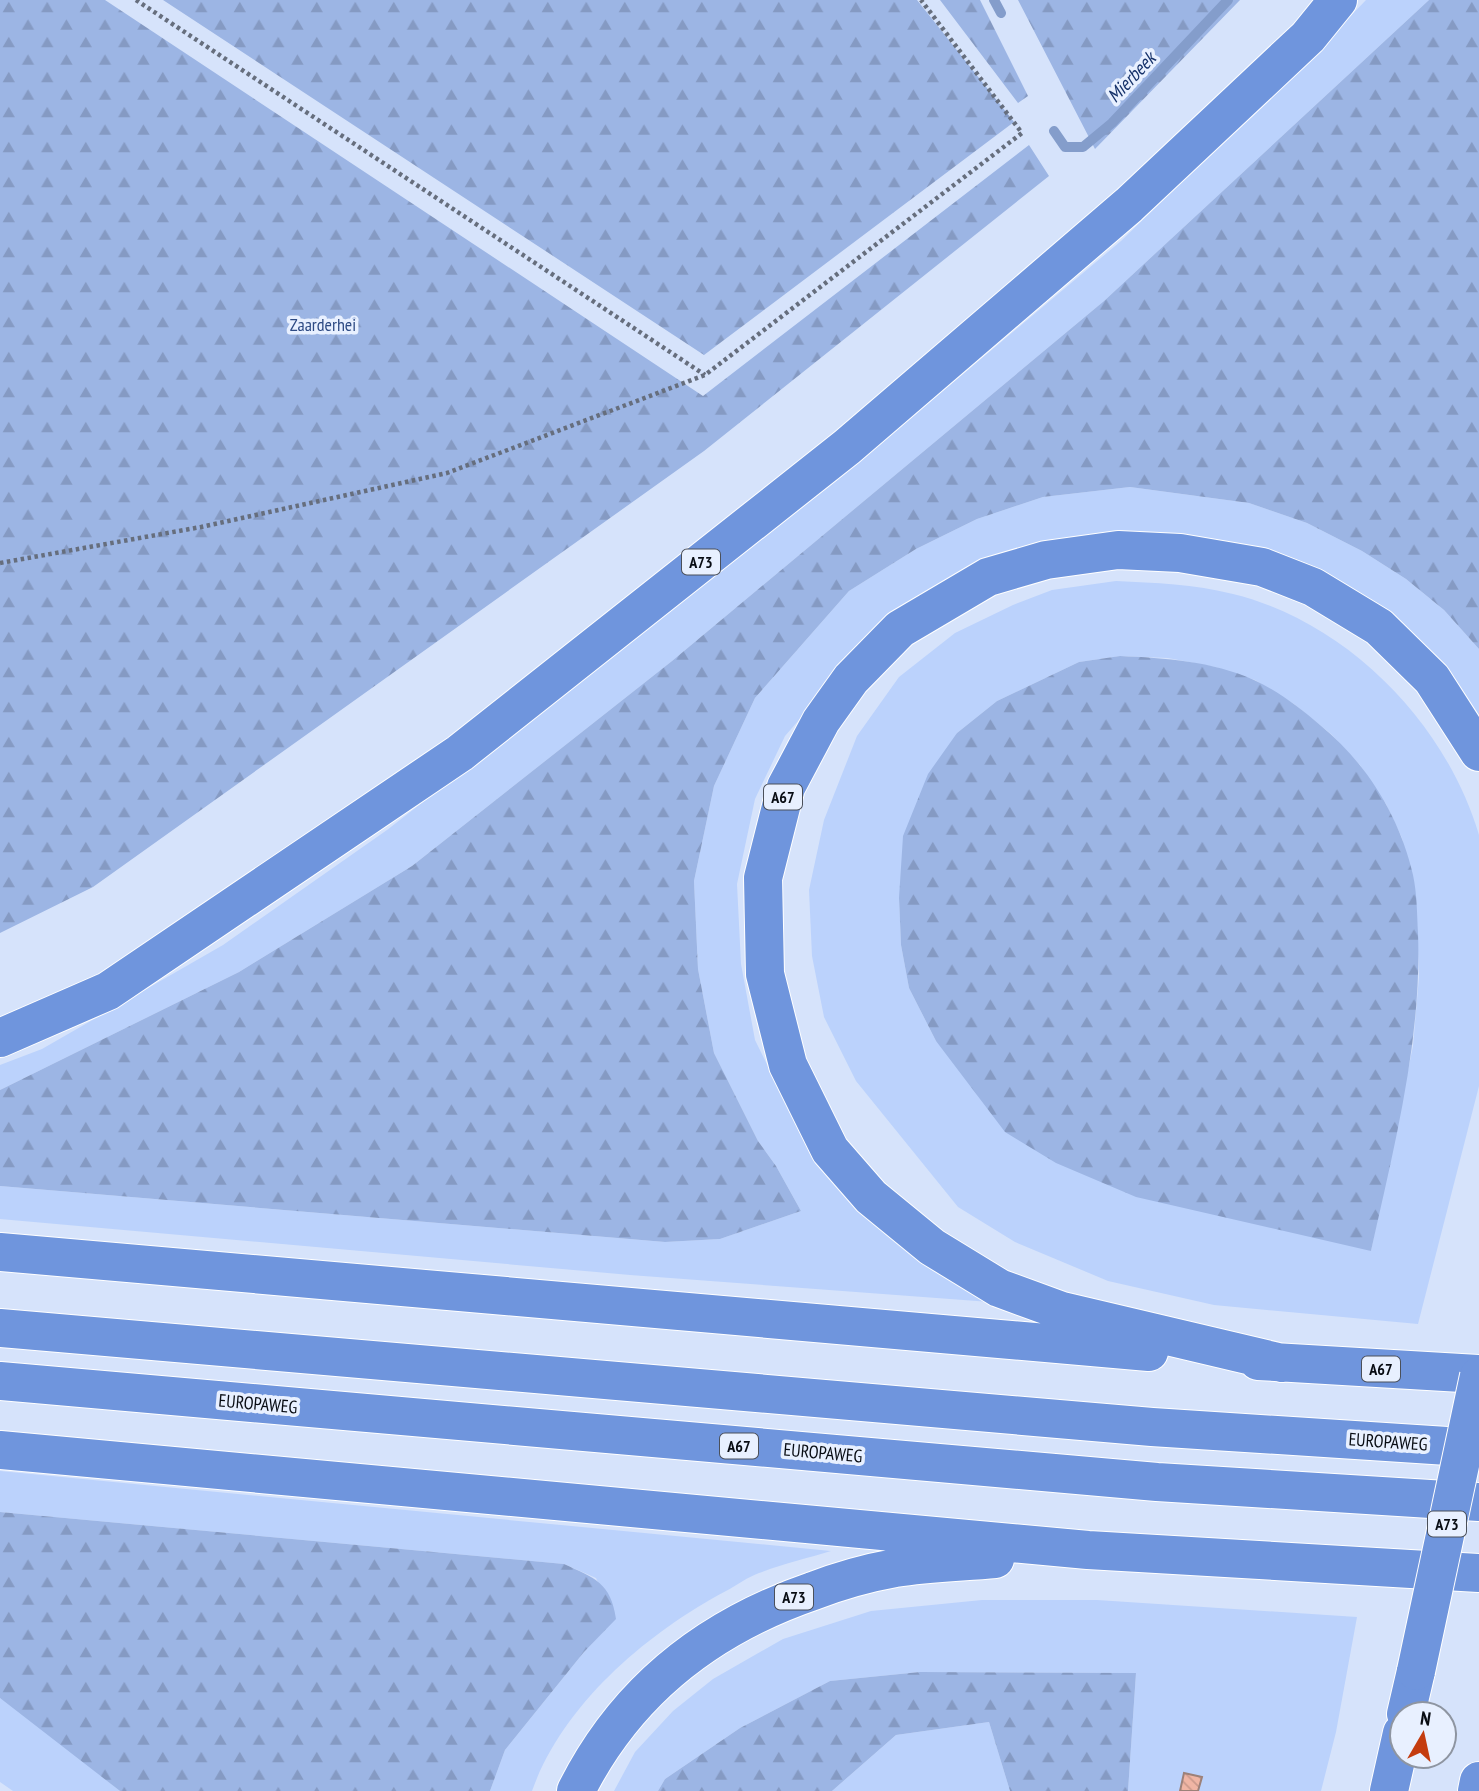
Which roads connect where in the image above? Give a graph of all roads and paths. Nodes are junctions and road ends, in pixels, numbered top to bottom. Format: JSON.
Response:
{"nodes":[{"id":1,"x":136,"y":0,"type":"edge"},
{"id":2,"x":921,"y":0,"type":"edge"},
{"id":3,"x":1338,"y":0,"type":"edge"},
{"id":4,"x":705,"y":375,"type":"junction"},
{"id":5,"x":0,"y":564,"type":"edge"},
{"id":6,"x":1479,"y":752,"type":"edge"},
{"id":7,"x":0,"y":1038,"type":"edge"},
{"id":8,"x":0,"y":1252,"type":"edge"},
{"id":9,"x":0,"y":1328,"type":"edge"},
{"id":10,"x":1282,"y":1363,"type":"junction"},
{"id":11,"x":1479,"y":1375,"type":"edge"},
{"id":12,"x":0,"y":1381,"type":"edge"},
{"id":13,"x":1479,"y":1448,"type":"edge"},
{"id":14,"x":0,"y":1450,"type":"edge"},
{"id":15,"x":1479,"y":1502,"type":"edge"},
{"id":16,"x":1088,"y":1550,"type":"junction"},
{"id":17,"x":1479,"y":1573,"type":"edge"},
{"id":18,"x":1409,"y":1700,"type":"edge"},
{"id":19,"x":1394,"y":1770,"type":"edge"},
{"id":20,"x":1479,"y":1781,"type":"edge"},
{"id":21,"x":576,"y":1791,"type":"edge"},
{"id":22,"x":1389,"y":1791,"type":"edge"},
{"id":23,"x":1477,"y":1791,"type":"edge"}],
"edges":[{"from":1,"to":4,"type":"path"},
{"from":2,"to":4,"type":"path"},
{"from":3,"to":7,"type":"highway","number":"A73"},
{"from":4,"to":5,"type":"path"},
{"from":6,"to":10,"type":"highway","number":"A67"},
{"from":8,"to":10,"type":"highway","number":"A67"},
{"from":9,"to":13,"type":"highway","name":"EUROPAWEG"},
{"from":10,"to":11,"type":"highway","number":"A67"},
{"from":11,"to":18,"type":"highway","number":"A73","bridge":true},
{"from":12,"to":15,"type":"highway","name":"EUROPAWEG","number":"A67"},
{"from":14,"to":16,"type":"highway"},
{"from":16,"to":17,"type":"highway"},
{"from":16,"to":21,"type":"highway","number":"A73"},
{"from":19,"to":22,"type":"highway"},
{"from":20,"to":23,"type":"highway"}]}
